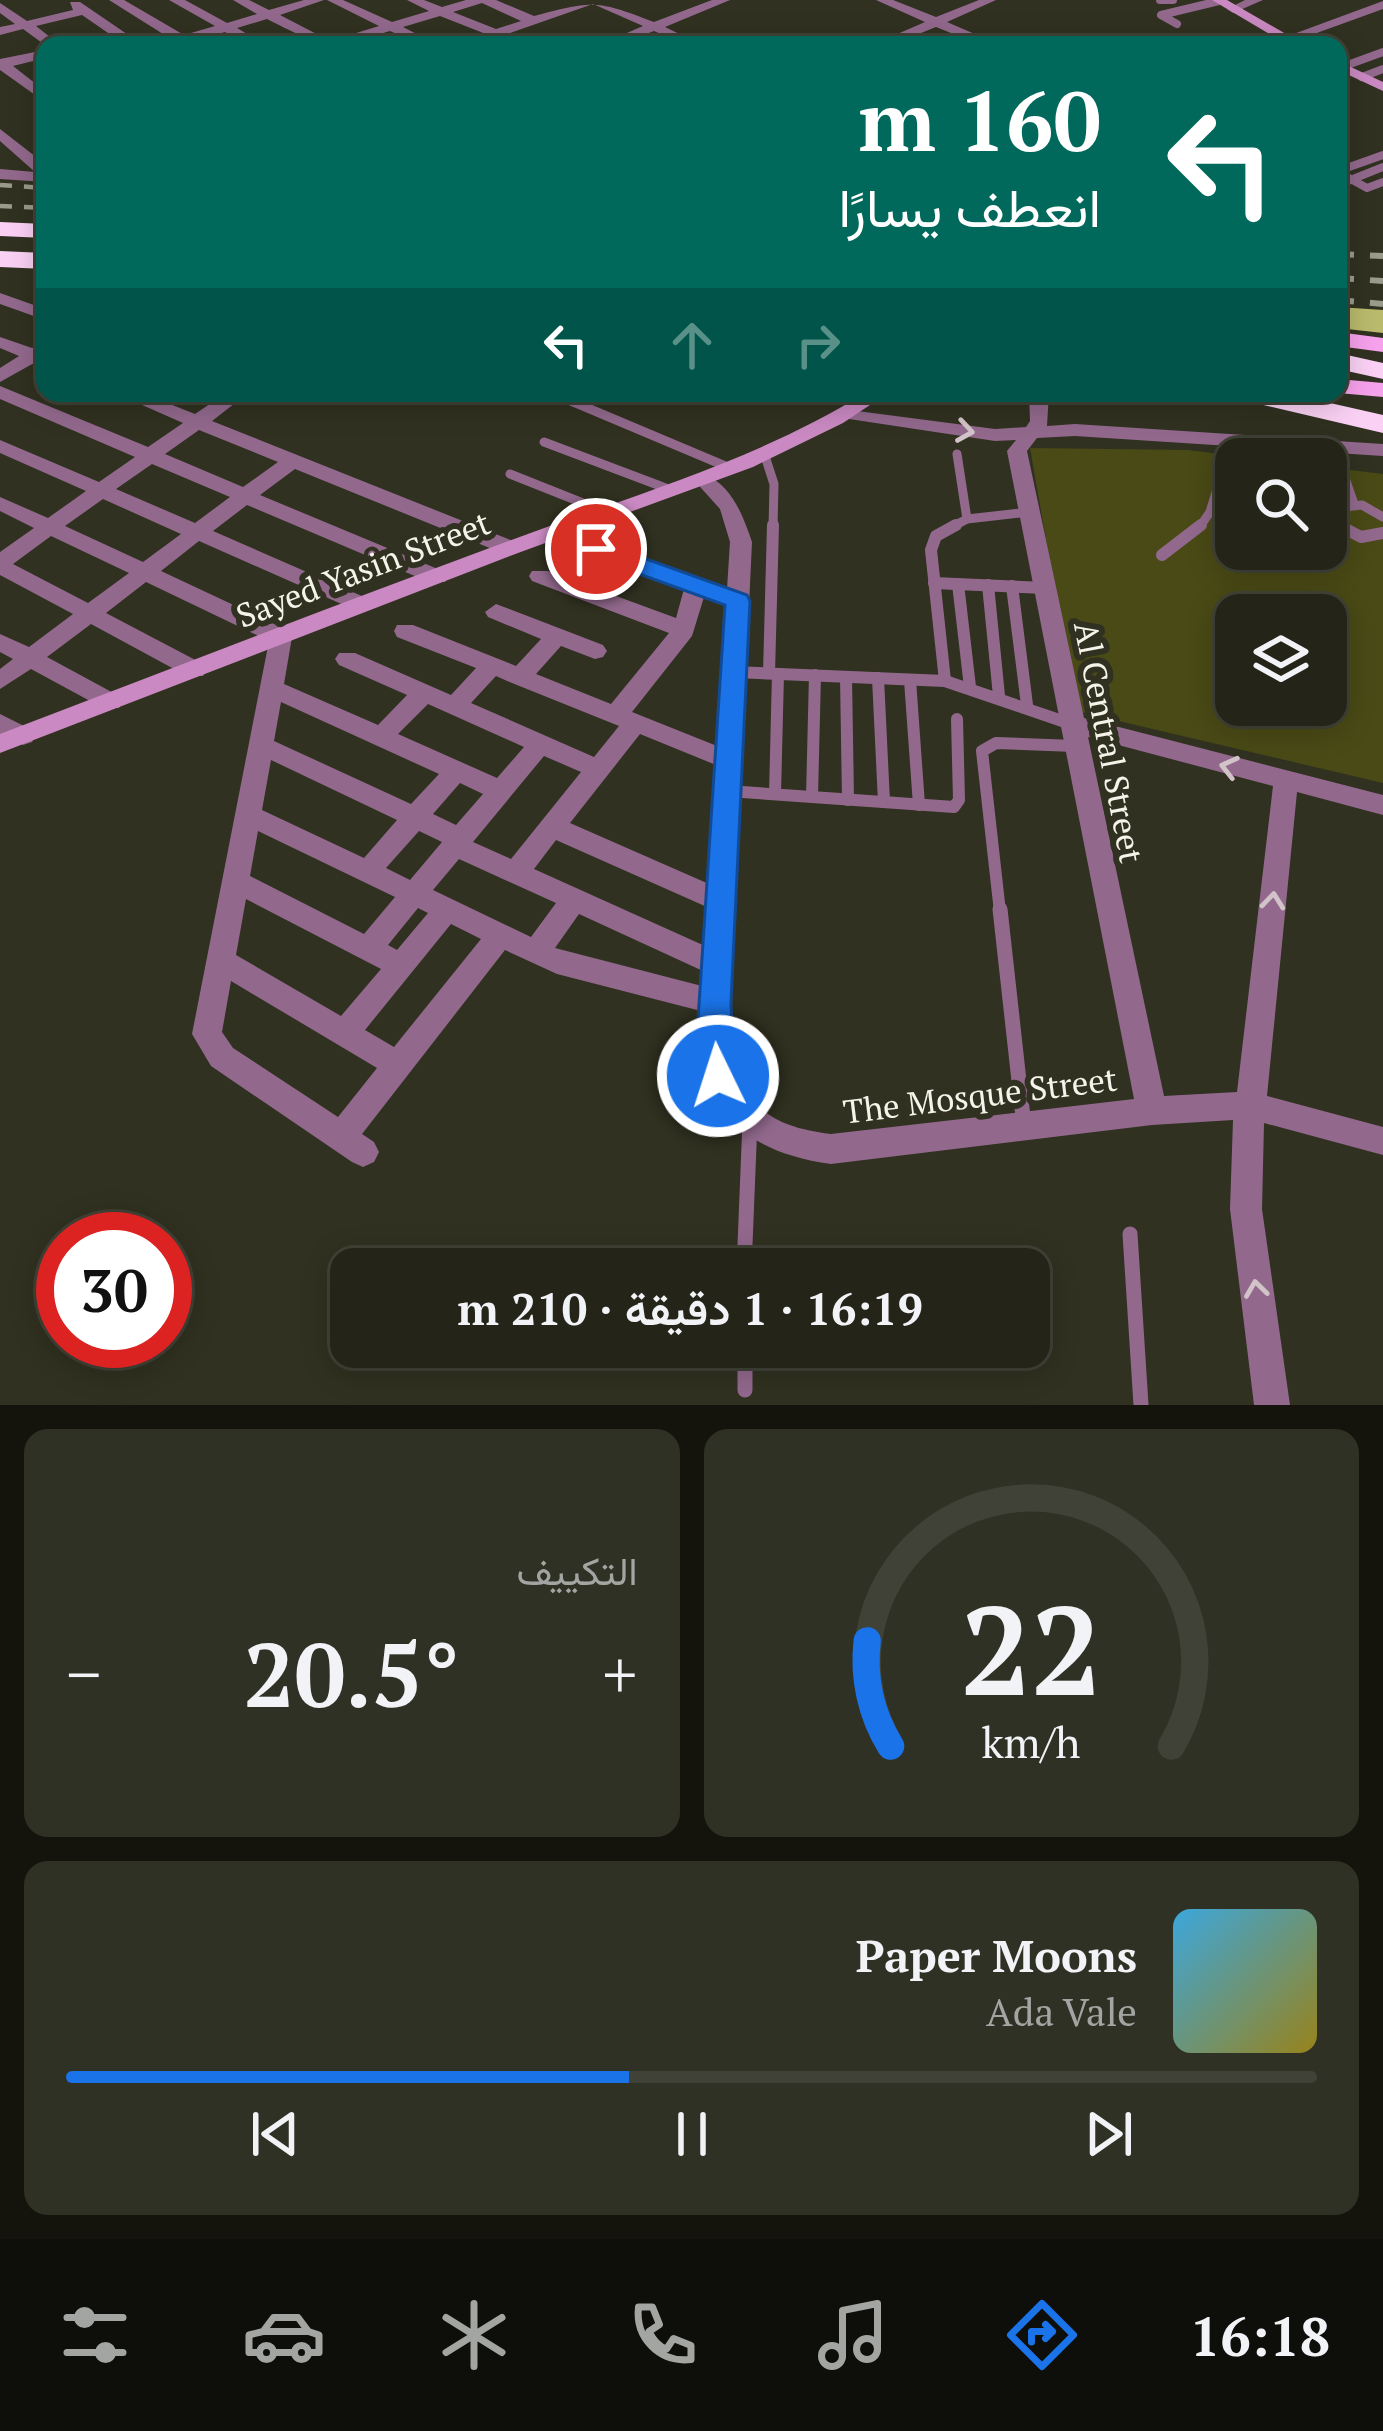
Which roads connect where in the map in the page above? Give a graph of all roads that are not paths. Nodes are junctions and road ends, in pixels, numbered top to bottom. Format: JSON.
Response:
{"nodes":[{"id":1,"x":68,"y":0,"type":"edge"},
{"id":2,"x":115,"y":0,"type":"edge"},
{"id":3,"x":175,"y":0,"type":"edge"},
{"id":4,"x":239,"y":0,"type":"edge"},
{"id":5,"x":318,"y":0,"type":"edge"},
{"id":6,"x":333,"y":0,"type":"edge"},
{"id":7,"x":413,"y":0,"type":"edge"},
{"id":8,"x":482,"y":0,"type":"edge"},
{"id":9,"x":595,"y":0,"type":"edge"},
{"id":10,"x":724,"y":0,"type":"edge"},
{"id":11,"x":882,"y":0,"type":"edge"},
{"id":12,"x":990,"y":0,"type":"edge"},
{"id":13,"x":1160,"y":0,"type":"edge"},
{"id":14,"x":1173,"y":0,"type":"edge"},
{"id":15,"x":1257,"y":0,"type":"edge"},
{"id":16,"x":701,"y":3,"type":"edge"},
{"id":17,"x":1224,"y":3,"type":"edge"},
{"id":18,"x":1383,"y":5,"type":"edge"},
{"id":19,"x":0,"y":7,"type":"edge"},
{"id":20,"x":84,"y":11,"type":"junction"},
{"id":21,"x":440,"y":11,"type":"junction"},
{"id":22,"x":359,"y":12,"type":"junction"},
{"id":23,"x":268,"y":15,"type":"junction"},
{"id":24,"x":533,"y":21,"type":"junction"},
{"id":25,"x":937,"y":21,"type":"junction"},
{"id":26,"x":329,"y":22,"type":"dead end"},
{"id":27,"x":1177,"y":23,"type":"dead end"},
{"id":28,"x":25,"y":25,"type":"junction"},
{"id":29,"x":390,"y":27,"type":"junction"},
{"id":30,"x":654,"y":27,"type":"junction"},
{"id":31,"x":225,"y":28,"type":"junction"},
{"id":32,"x":0,"y":31,"type":"edge"},
{"id":33,"x":40,"y":36,"type":"edge"},
{"id":34,"x":122,"y":36,"type":"edge"},
{"id":35,"x":174,"y":36,"type":"edge"},
{"id":36,"x":204,"y":36,"type":"edge"},
{"id":37,"x":241,"y":36,"type":"edge"},
{"id":38,"x":311,"y":36,"type":"edge"},
{"id":39,"x":360,"y":36,"type":"edge"},
{"id":40,"x":410,"y":36,"type":"edge"},
{"id":41,"x":630,"y":36,"type":"edge"},
{"id":42,"x":674,"y":36,"type":"edge"},
{"id":43,"x":901,"y":36,"type":"edge"},
{"id":44,"x":972,"y":36,"type":"edge"},
{"id":45,"x":1282,"y":36,"type":"edge"},
{"id":46,"x":1310,"y":36,"type":"edge"},
{"id":47,"x":1383,"y":52,"type":"edge"},
{"id":48,"x":36,"y":56,"type":"edge"},
{"id":49,"x":1,"y":64,"type":"edge"},
{"id":50,"x":1347,"y":64,"type":"edge"},
{"id":51,"x":1383,"y":69,"type":"edge"},
{"id":52,"x":1347,"y":70,"type":"edge"},
{"id":53,"x":1362,"y":77,"type":"junction"},
{"id":54,"x":1383,"y":87,"type":"edge"},
{"id":55,"x":36,"y":91,"type":"edge"},
{"id":56,"x":0,"y":133,"type":"edge"},
{"id":57,"x":8,"y":148,"type":"edge"},
{"id":58,"x":1383,"y":155,"type":"edge"},
{"id":59,"x":1383,"y":167,"type":"edge"},
{"id":60,"x":36,"y":168,"type":"edge"},
{"id":61,"x":1347,"y":168,"type":"edge"},
{"id":62,"x":0,"y":174,"type":"edge"},
{"id":63,"x":36,"y":174,"type":"edge"},
{"id":64,"x":1348,"y":181,"type":"joint"},
{"id":65,"x":1383,"y":182,"type":"edge"},
{"id":66,"x":0,"y":229,"type":"edge"},
{"id":67,"x":36,"y":231,"type":"edge"},
{"id":68,"x":0,"y":259,"type":"edge"},
{"id":69,"x":36,"y":261,"type":"edge"},
{"id":70,"x":1,"y":298,"type":"edge"},
{"id":71,"x":36,"y":300,"type":"edge"},
{"id":72,"x":36,"y":312,"type":"edge"},
{"id":73,"x":1347,"y":340,"type":"edge"},
{"id":74,"x":0,"y":343,"type":"edge"},
{"id":75,"x":1383,"y":345,"type":"edge"},
{"id":76,"x":36,"y":354,"type":"edge"},
{"id":77,"x":36,"y":358,"type":"edge"},
{"id":78,"x":1347,"y":363,"type":"edge"},
{"id":79,"x":1383,"y":370,"type":"edge"},
{"id":80,"x":0,"y":376,"type":"edge"},
{"id":81,"x":1347,"y":387,"type":"edge"},
{"id":82,"x":1383,"y":390,"type":"edge"},
{"id":83,"x":0,"y":392,"type":"edge"},
{"id":84,"x":148,"y":402,"type":"edge"},
{"id":85,"x":227,"y":402,"type":"edge"},
{"id":86,"x":570,"y":402,"type":"edge"},
{"id":87,"x":865,"y":402,"type":"edge"},
{"id":88,"x":1041,"y":402,"type":"edge"},
{"id":89,"x":1287,"y":402,"type":"edge"},
{"id":90,"x":849,"y":413,"type":"junction"},
{"id":91,"x":200,"y":423,"type":"junction"},
{"id":92,"x":1383,"y":424,"type":"edge"},
{"id":93,"x":1034,"y":431,"type":"junction"},
{"id":94,"x":1215,"y":441,"type":"edge"},
{"id":95,"x":544,"y":442,"type":"dead end"},
{"id":96,"x":0,"y":446,"type":"edge"},
{"id":97,"x":1347,"y":449,"type":"edge"},
{"id":98,"x":1383,"y":451,"type":"edge"},
{"id":99,"x":764,"y":453,"type":"junction"},
{"id":100,"x":957,"y":454,"type":"dead end"},
{"id":101,"x":153,"y":456,"type":"junction"},
{"id":102,"x":293,"y":460,"type":"junction"},
{"id":103,"x":716,"y":473,"type":"junction"},
{"id":104,"x":510,"y":474,"type":"dead end"},
{"id":105,"x":1347,"y":483,"type":"edge"},
{"id":106,"x":670,"y":490,"type":"junction"},
{"id":107,"x":103,"y":491,"type":"junction"},
{"id":108,"x":246,"y":496,"type":"junction"},
{"id":109,"x":0,"y":502,"type":"edge"},
{"id":110,"x":1215,"y":502,"type":"edge"},
{"id":111,"x":1347,"y":504,"type":"edge"},
{"id":112,"x":1354,"y":504,"type":"junction"},
{"id":113,"x":1030,"y":512,"type":"junction"},
{"id":114,"x":608,"y":513,"type":"junction"},
{"id":115,"x":1381,"y":513,"type":"edge"},
{"id":116,"x":967,"y":519,"type":"junction"},
{"id":117,"x":52,"y":526,"type":"junction"},
{"id":118,"x":197,"y":532,"type":"junction"},
{"id":119,"x":1347,"y":532,"type":"edge"},
{"id":120,"x":1383,"y":532,"type":"edge"},
{"id":121,"x":510,"y":548,"type":"junction"},
{"id":122,"x":596,"y":549,"type":"dead end"},
{"id":123,"x":1162,"y":555,"type":"dead end"},
{"id":124,"x":0,"y":564,"type":"edge"},
{"id":125,"x":146,"y":571,"type":"junction"},
{"id":126,"x":540,"y":576,"type":"dead end"},
{"id":127,"x":437,"y":577,"type":"junction"},
{"id":128,"x":934,"y":584,"type":"junction"},
{"id":129,"x":958,"y":584,"type":"junction"},
{"id":130,"x":696,"y":586,"type":"junction"},
{"id":131,"x":988,"y":586,"type":"junction"},
{"id":132,"x":1012,"y":586,"type":"junction"},
{"id":133,"x":1045,"y":588,"type":"junction"},
{"id":134,"x":738,"y":601,"type":"junction"},
{"id":135,"x":363,"y":605,"type":"junction"},
{"id":136,"x":496,"y":612,"type":"dead end"},
{"id":137,"x":91,"y":613,"type":"junction"},
{"id":138,"x":684,"y":630,"type":"junction"},
{"id":139,"x":405,"y":631,"type":"dead end"},
{"id":140,"x":557,"y":636,"type":"junction"},
{"id":141,"x":280,"y":637,"type":"junction"},
{"id":142,"x":0,"y":642,"type":"edge"},
{"id":143,"x":595,"y":650,"type":"dead end"},
{"id":144,"x":31,"y":658,"type":"junction"},
{"id":145,"x":347,"y":659,"type":"dead end"},
{"id":146,"x":492,"y":666,"type":"junction"},
{"id":147,"x":195,"y":670,"type":"junction"},
{"id":148,"x":734,"y":672,"type":"junction"},
{"id":149,"x":773,"y":673,"type":"junction"},
{"id":150,"x":815,"y":675,"type":"junction"},
{"id":151,"x":520,"y":676,"type":"junction"},
{"id":152,"x":846,"y":677,"type":"junction"},
{"id":153,"x":878,"y":678,"type":"junction"},
{"id":154,"x":910,"y":680,"type":"junction"},
{"id":155,"x":0,"y":681,"type":"edge"},
{"id":156,"x":945,"y":681,"type":"junction"},
{"id":157,"x":270,"y":686,"type":"junction"},
{"id":158,"x":970,"y":687,"type":"junction"},
{"id":159,"x":424,"y":693,"type":"junction"},
{"id":160,"x":999,"y":696,"type":"junction"},
{"id":161,"x":111,"y":701,"type":"junction"},
{"id":162,"x":1027,"y":705,"type":"junction"},
{"id":163,"x":454,"y":706,"type":"junction"},
{"id":164,"x":626,"y":719,"type":"junction"},
{"id":165,"x":957,"y":719,"type":"dead end"},
{"id":166,"x":8,"y":734,"type":"edge"},
{"id":167,"x":1073,"y":735,"type":"junction"},
{"id":168,"x":381,"y":736,"type":"junction"},
{"id":169,"x":540,"y":744,"type":"junction"},
{"id":170,"x":261,"y":745,"type":"junction"},
{"id":171,"x":728,"y":760,"type":"junction"},
{"id":172,"x":598,"y":769,"type":"junction"},
{"id":173,"x":456,"y":771,"type":"junction"},
{"id":174,"x":1286,"y":781,"type":"junction"},
{"id":175,"x":501,"y":791,"type":"junction"},
{"id":176,"x":726,"y":791,"type":"junction"},
{"id":177,"x":775,"y":794,"type":"junction"},
{"id":178,"x":812,"y":797,"type":"junction"},
{"id":179,"x":848,"y":800,"type":"junction"},
{"id":180,"x":884,"y":802,"type":"junction"},
{"id":181,"x":919,"y":805,"type":"junction"},
{"id":182,"x":1383,"y":805,"type":"edge"},
{"id":183,"x":248,"y":814,"type":"junction"},
{"id":184,"x":415,"y":818,"type":"junction"},
{"id":185,"x":552,"y":827,"type":"junction"},
{"id":186,"x":458,"y":842,"type":"junction"},
{"id":187,"x":368,"y":872,"type":"junction"},
{"id":188,"x":516,"y":872,"type":"junction"},
{"id":189,"x":235,"y":881,"type":"junction"},
{"id":190,"x":414,"y":894,"type":"junction"},
{"id":191,"x":574,"y":899,"type":"junction"},
{"id":192,"x":721,"y":902,"type":"junction"},
{"id":193,"x":446,"y":910,"type":"junction"},
{"id":194,"x":500,"y":936,"type":"junction"},
{"id":195,"x":368,"y":949,"type":"junction"},
{"id":196,"x":535,"y":953,"type":"junction"},
{"id":197,"x":221,"y":961,"type":"junction"},
{"id":198,"x":717,"y":964,"type":"junction"},
{"id":199,"x":400,"y":965,"type":"junction"},
{"id":200,"x":715,"y":1002,"type":"junction"},
{"id":201,"x":345,"y":1033,"type":"junction"},
{"id":202,"x":398,"y":1065,"type":"junction"},
{"id":203,"x":1250,"y":1105,"type":"junction"},
{"id":204,"x":1152,"y":1111,"type":"junction"},
{"id":205,"x":750,"y":1120,"type":"junction"},
{"id":206,"x":1024,"y":1127,"type":"junction"},
{"id":207,"x":1383,"y":1141,"type":"edge"},
{"id":208,"x":1130,"y":1234,"type":"dead end"},
{"id":209,"x":745,"y":1248,"type":"edge"},
{"id":210,"x":745,"y":1368,"type":"edge"},
{"id":211,"x":745,"y":1390,"type":"dead end"},
{"id":212,"x":1141,"y":1405,"type":"edge"},
{"id":213,"x":1272,"y":1405,"type":"edge"}],
"edges":[{"from":1,"to":20,"type":"street"},
{"from":2,"to":35,"type":"street"},
{"from":3,"to":31,"type":"street"},
{"from":4,"to":23,"type":"street"},
{"from":5,"to":23,"type":"street"},
{"from":6,"to":22,"type":"street"},
{"from":7,"to":21,"type":"street"},
{"from":8,"to":21,"type":"street"},
{"from":8,"to":24,"type":"street"},
{"from":9,"to":24,"type":"street"},
{"from":9,"to":30,"type":"street"},
{"from":10,"to":16,"type":"street"},
{"from":11,"to":25,"type":"street"},
{"from":12,"to":25,"type":"street"},
{"from":13,"to":14,"type":"lane"},
{"from":15,"to":17,"type":"street"},
{"from":16,"to":30,"type":"street"},
{"from":17,"to":27,"type":"lane"},
{"from":17,"to":45,"type":"street"},
{"from":18,"to":46,"type":"street"},
{"from":19,"to":28,"type":"street"},
{"from":20,"to":28,"type":"street"},
{"from":20,"to":34,"type":"street"},
{"from":21,"to":24,"type":"street"},
{"from":21,"to":29,"type":"street"},
{"from":22,"to":26,"type":"street"},
{"from":22,"to":29,"type":"street"},
{"from":23,"to":31,"type":"street"},
{"from":23,"to":38,"type":"street"},
{"from":25,"to":43,"type":"street"},
{"from":25,"to":44,"type":"street"},
{"from":28,"to":32,"type":"street"},
{"from":28,"to":33,"type":"street"},
{"from":29,"to":39,"type":"street"},
{"from":29,"to":40,"type":"street"},
{"from":30,"to":41,"type":"street"},
{"from":30,"to":42,"type":"street"},
{"from":31,"to":36,"type":"street"},
{"from":31,"to":37,"type":"street"},
{"from":47,"to":50,"type":"lane"},
{"from":48,"to":49,"type":"street"},
{"from":49,"to":55,"type":"street"},
{"from":51,"to":53,"type":"lane"},
{"from":52,"to":53,"type":"street"},
{"from":53,"to":54,"type":"street"},
{"from":56,"to":57,"type":"street"},
{"from":57,"to":60,"type":"street"},
{"from":58,"to":61,"type":"lane"},
{"from":59,"to":64,"type":"lane"},
{"from":62,"to":63,"type":"street"},
{"from":64,"to":65,"type":"lane"},
{"from":66,"to":67,"type":"highway"},
{"from":68,"to":69,"type":"highway"},
{"from":70,"to":71,"type":"street"},
{"from":70,"to":72,"type":"street"},
{"from":73,"to":75,"type":"main road"},
{"from":74,"to":76,"type":"street"},
{"from":77,"to":80,"type":"street"},
{"from":78,"to":79,"type":"highway"},
{"from":81,"to":82,"type":"main road"},
{"from":83,"to":101,"type":"street"},
{"from":84,"to":91,"type":"street"},
{"from":85,"to":91,"type":"street"},
{"from":86,"to":103,"type":"lane"},
{"from":87,"to":90,"type":"street","name":"Sayed Yasin Street"},
{"from":88,"to":93,"type":"street","name":"Al Central Street"},
{"from":89,"to":92,"type":"highway"},
{"from":90,"to":93,"type":"street","one_way":true},
{"from":90,"to":99,"type":"street","name":"Sayed Yasin Street"},
{"from":91,"to":101,"type":"street"},
{"from":91,"to":102,"type":"street"},
{"from":93,"to":94,"type":"street"},
{"from":93,"to":113,"type":"street","name":"Al Central Street"},
{"from":95,"to":106,"type":"lane"},
{"from":96,"to":107,"type":"street"},
{"from":97,"to":98,"type":"street"},
{"from":99,"to":103,"type":"street","name":"Sayed Yasin Street"},
{"from":99,"to":149,"type":"lane"},
{"from":100,"to":116,"type":"lane"},
{"from":101,"to":107,"type":"street"},
{"from":101,"to":108,"type":"street"},
{"from":102,"to":108,"type":"street"},
{"from":102,"to":121,"type":"street"},
{"from":103,"to":106,"type":"street","name":"Sayed Yasin Street"},
{"from":103,"to":134,"type":"street"},
{"from":104,"to":114,"type":"lane"},
{"from":105,"to":112,"type":"lane"},
{"from":106,"to":114,"type":"street","name":"Sayed Yasin Street"},
{"from":107,"to":117,"type":"street"},
{"from":107,"to":118,"type":"street"},
{"from":108,"to":118,"type":"street"},
{"from":108,"to":127,"type":"street"},
{"from":109,"to":117,"type":"street"},
{"from":110,"to":123,"type":"lane"},
{"from":111,"to":112,"type":"lane"},
{"from":112,"to":115,"type":"lane"},
{"from":113,"to":116,"type":"lane"},
{"from":113,"to":133,"type":"street","name":"Al Central Street"},
{"from":114,"to":121,"type":"street","name":"Sayed Yasin Street"},
{"from":116,"to":128,"type":"lane"},
{"from":117,"to":124,"type":"street"},
{"from":117,"to":125,"type":"street"},
{"from":118,"to":125,"type":"street"},
{"from":118,"to":135,"type":"street"},
{"from":119,"to":120,"type":"lane"},
{"from":121,"to":127,"type":"street","name":"Sayed Yasin Street"},
{"from":122,"to":130,"type":"street"},
{"from":124,"to":137,"type":"street"},
{"from":125,"to":137,"type":"street"},
{"from":125,"to":141,"type":"street"},
{"from":126,"to":138,"type":"street"},
{"from":127,"to":135,"type":"street","name":"Sayed Yasin Street"},
{"from":128,"to":129,"type":"lane"},
{"from":128,"to":156,"type":"lane"},
{"from":129,"to":131,"type":"lane"},
{"from":129,"to":158,"type":"lane"},
{"from":130,"to":134,"type":"street"},
{"from":130,"to":138,"type":"street"},
{"from":131,"to":132,"type":"lane"},
{"from":131,"to":160,"type":"lane"},
{"from":132,"to":133,"type":"lane"},
{"from":132,"to":162,"type":"lane"},
{"from":133,"to":167,"type":"street","name":"Al Central Street"},
{"from":134,"to":148,"type":"street"},
{"from":135,"to":141,"type":"street","name":"Sayed Yasin Street"},
{"from":136,"to":140,"type":"street"},
{"from":137,"to":144,"type":"street"},
{"from":137,"to":147,"type":"street"},
{"from":138,"to":164,"type":"street"},
{"from":139,"to":146,"type":"street"},
{"from":140,"to":143,"type":"street"},
{"from":140,"to":151,"type":"street"},
{"from":141,"to":147,"type":"street","name":"Sayed Yasin Street"},
{"from":141,"to":157,"type":"street"},
{"from":142,"to":144,"type":"street"},
{"from":144,"to":155,"type":"street"},
{"from":144,"to":161,"type":"street"},
{"from":145,"to":159,"type":"street"},
{"from":146,"to":151,"type":"street"},
{"from":146,"to":163,"type":"street"},
{"from":147,"to":161,"type":"street","name":"Sayed Yasin Street"},
{"from":148,"to":149,"type":"lane"},
{"from":148,"to":171,"type":"street"},
{"from":149,"to":150,"type":"lane"},
{"from":149,"to":177,"type":"lane"},
{"from":150,"to":152,"type":"lane"},
{"from":150,"to":178,"type":"lane"},
{"from":151,"to":164,"type":"street"},
{"from":152,"to":153,"type":"lane"},
{"from":152,"to":179,"type":"lane"},
{"from":153,"to":154,"type":"lane"},
{"from":153,"to":180,"type":"lane"},
{"from":154,"to":156,"type":"lane"},
{"from":154,"to":181,"type":"lane"},
{"from":156,"to":158,"type":"lane"},
{"from":157,"to":168,"type":"street"},
{"from":157,"to":170,"type":"street"},
{"from":158,"to":160,"type":"lane"},
{"from":159,"to":163,"type":"street"},
{"from":159,"to":168,"type":"street"},
{"from":160,"to":162,"type":"lane"},
{"from":161,"to":166,"type":"street","name":"Sayed Yasin Street"},
{"from":162,"to":167,"type":"lane"},
{"from":163,"to":169,"type":"street"},
{"from":164,"to":171,"type":"street"},
{"from":164,"to":172,"type":"street"},
{"from":165,"to":181,"type":"lane"},
{"from":174,"to":167,"type":"street","one_way":true},
{"from":167,"to":204,"type":"street","name":"Al Central Street"},
{"from":167,"to":206,"type":"lane"},
{"from":168,"to":173,"type":"street"},
{"from":169,"to":172,"type":"street"},
{"from":169,"to":175,"type":"street"},
{"from":170,"to":183,"type":"street"},
{"from":170,"to":184,"type":"street"},
{"from":171,"to":176,"type":"street"},
{"from":172,"to":185,"type":"street"},
{"from":173,"to":175,"type":"street"},
{"from":173,"to":184,"type":"street"},
{"from":174,"to":182,"type":"street"},
{"from":203,"to":174,"type":"street","one_way":true},
{"from":175,"to":186,"type":"street"},
{"from":176,"to":177,"type":"lane"},
{"from":176,"to":192,"type":"street"},
{"from":177,"to":178,"type":"lane"},
{"from":178,"to":179,"type":"lane"},
{"from":179,"to":180,"type":"lane"},
{"from":180,"to":181,"type":"lane"},
{"from":183,"to":187,"type":"street"},
{"from":183,"to":189,"type":"street"},
{"from":184,"to":186,"type":"street"},
{"from":184,"to":187,"type":"street"},
{"from":185,"to":188,"type":"street"},
{"from":185,"to":192,"type":"street"},
{"from":186,"to":188,"type":"street"},
{"from":186,"to":190,"type":"street"},
{"from":187,"to":190,"type":"street"},
{"from":188,"to":191,"type":"street"},
{"from":189,"to":195,"type":"street"},
{"from":189,"to":197,"type":"street"},
{"from":190,"to":193,"type":"street"},
{"from":190,"to":195,"type":"street"},
{"from":191,"to":196,"type":"street"},
{"from":191,"to":198,"type":"street"},
{"from":192,"to":198,"type":"street"},
{"from":193,"to":194,"type":"street"},
{"from":193,"to":199,"type":"street"},
{"from":194,"to":196,"type":"street"},
{"from":194,"to":202,"type":"street"},
{"from":195,"to":199,"type":"street"},
{"from":196,"to":200,"type":"street"},
{"from":197,"to":201,"type":"street"},
{"from":197,"to":202,"type":"street"},
{"from":198,"to":200,"type":"street"},
{"from":199,"to":201,"type":"street"},
{"from":200,"to":205,"type":"street"},
{"from":201,"to":202,"type":"street"},
{"from":203,"to":204,"type":"street","name":"The Mosque Street"},
{"from":203,"to":207,"type":"street","name":"The Mosque Street"},
{"from":213,"to":203,"type":"street","one_way":true},
{"from":204,"to":206,"type":"street","name":"The Mosque Street"},
{"from":205,"to":206,"type":"street","name":"The Mosque Street"},
{"from":205,"to":209,"type":"lane"},
{"from":208,"to":212,"type":"lane"},
{"from":210,"to":211,"type":"lane"}]}
